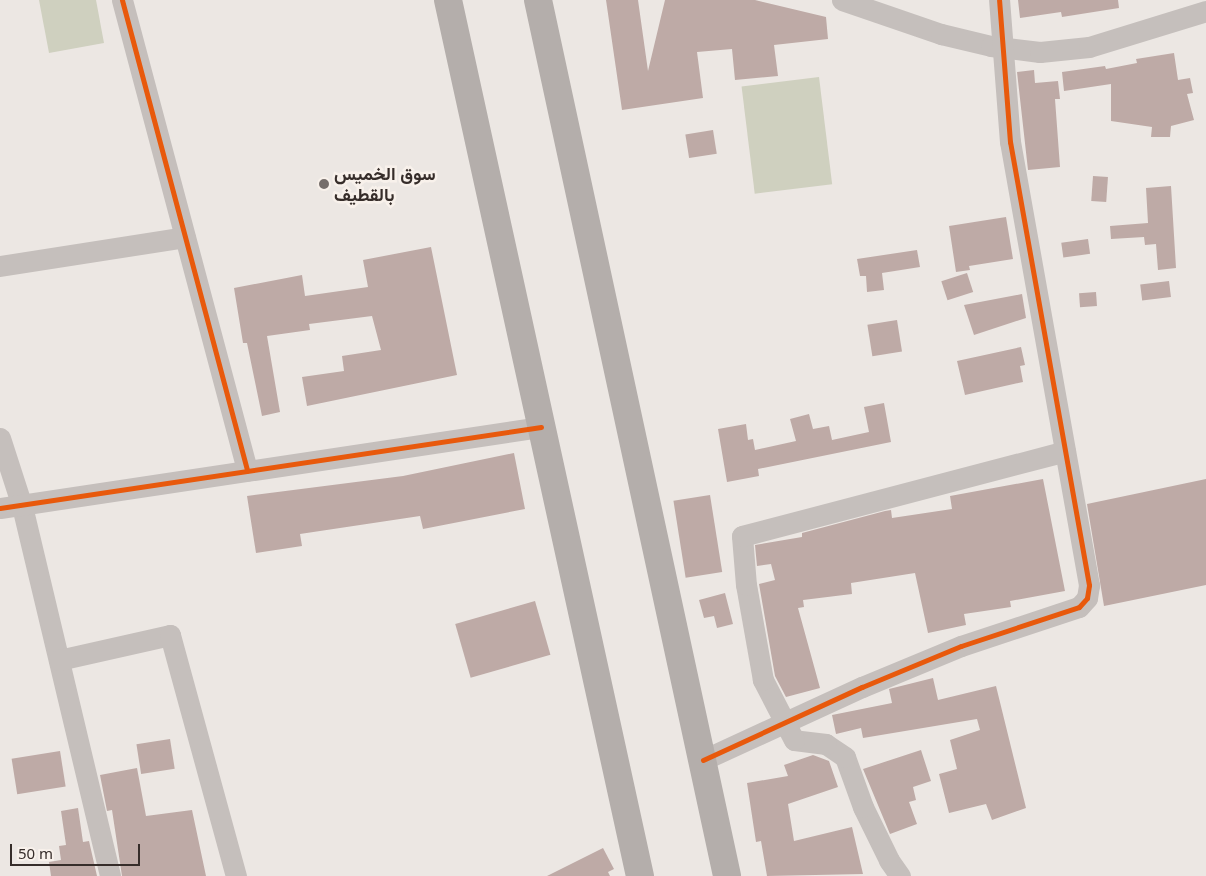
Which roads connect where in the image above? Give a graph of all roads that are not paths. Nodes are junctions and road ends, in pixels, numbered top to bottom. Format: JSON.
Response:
{"nodes":[{"id":1,"x":122,"y":0,"type":"edge"},
{"id":2,"x":448,"y":0,"type":"edge"},
{"id":3,"x":538,"y":0,"type":"edge"},
{"id":4,"x":842,"y":0,"type":"edge"},
{"id":5,"x":999,"y":0,"type":"edge"},
{"id":6,"x":1206,"y":11,"type":"edge"},
{"id":7,"x":1002,"y":47,"type":"junction"},
{"id":8,"x":185,"y":237,"type":"junction"},
{"id":9,"x":0,"y":266,"type":"edge"},
{"id":10,"x":541,"y":426,"type":"junction"},
{"id":11,"x":0,"y":438,"type":"edge"},
{"id":12,"x":1065,"y":451,"type":"junction"},
{"id":13,"x":247,"y":471,"type":"junction"},
{"id":14,"x":22,"y":506,"type":"junction"},
{"id":15,"x":0,"y":508,"type":"edge"},
{"id":16,"x":59,"y":660,"type":"junction"},
{"id":17,"x":786,"y":722,"type":"junction"},
{"id":18,"x":702,"y":760,"type":"junction"},
{"id":19,"x":110,"y":876,"type":"edge"},
{"id":20,"x":236,"y":876,"type":"edge"},
{"id":21,"x":640,"y":876,"type":"edge"},
{"id":22,"x":727,"y":876,"type":"edge"},
{"id":23,"x":900,"y":876,"type":"edge"}],
"edges":[{"from":1,"to":8,"type":"street"},
{"from":2,"to":10,"type":"main road"},
{"from":3,"to":18,"type":"main road"},
{"from":4,"to":7,"type":"street"},
{"from":5,"to":7,"type":"street"},
{"from":6,"to":7,"type":"street"},
{"from":7,"to":12,"type":"street"},
{"from":8,"to":9,"type":"street"},
{"from":8,"to":13,"type":"street"},
{"from":10,"to":13,"type":"street"},
{"from":10,"to":21,"type":"main road"},
{"from":11,"to":14,"type":"street"},
{"from":12,"to":17,"type":"street"},
{"from":12,"to":17,"type":"street"},
{"from":13,"to":14,"type":"street"},
{"from":14,"to":15,"type":"street"},
{"from":14,"to":16,"type":"street"},
{"from":16,"to":19,"type":"street"},
{"from":16,"to":20,"type":"street"},
{"from":17,"to":18,"type":"street"},
{"from":17,"to":23,"type":"street"},
{"from":18,"to":22,"type":"main road"}]}
